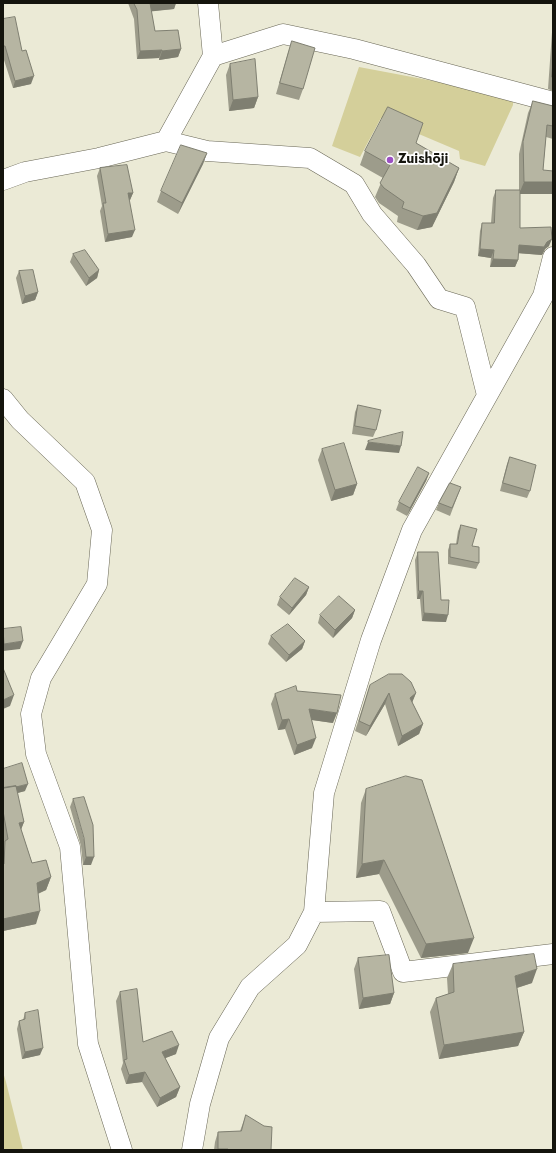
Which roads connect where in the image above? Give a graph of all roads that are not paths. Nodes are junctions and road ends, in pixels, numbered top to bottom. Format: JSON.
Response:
{"nodes":[{"id":1,"x":208,"y":3,"type":"edge"},
{"id":2,"x":212,"y":56,"type":"junction"},
{"id":3,"x":553,"y":102,"type":"edge"},
{"id":4,"x":166,"y":141,"type":"junction"},
{"id":5,"x":3,"y":180,"type":"edge"},
{"id":6,"x":553,"y":257,"type":"edge"},
{"id":7,"x":487,"y":395,"type":"junction"},
{"id":8,"x":3,"y":399,"type":"edge"},
{"id":9,"x":314,"y":912,"type":"junction"},
{"id":10,"x":553,"y":954,"type":"edge"},
{"id":11,"x":122,"y":1150,"type":"edge"},
{"id":12,"x":192,"y":1150,"type":"edge"}],
"edges":[{"from":1,"to":2,"type":"street"},
{"from":2,"to":3,"type":"street"},
{"from":2,"to":4,"type":"street"},
{"from":4,"to":5,"type":"street"},
{"from":4,"to":7,"type":"street"},
{"from":6,"to":7,"type":"street"},
{"from":7,"to":9,"type":"street"},
{"from":8,"to":11,"type":"street"},
{"from":9,"to":10,"type":"street"},
{"from":9,"to":12,"type":"street"}]}
